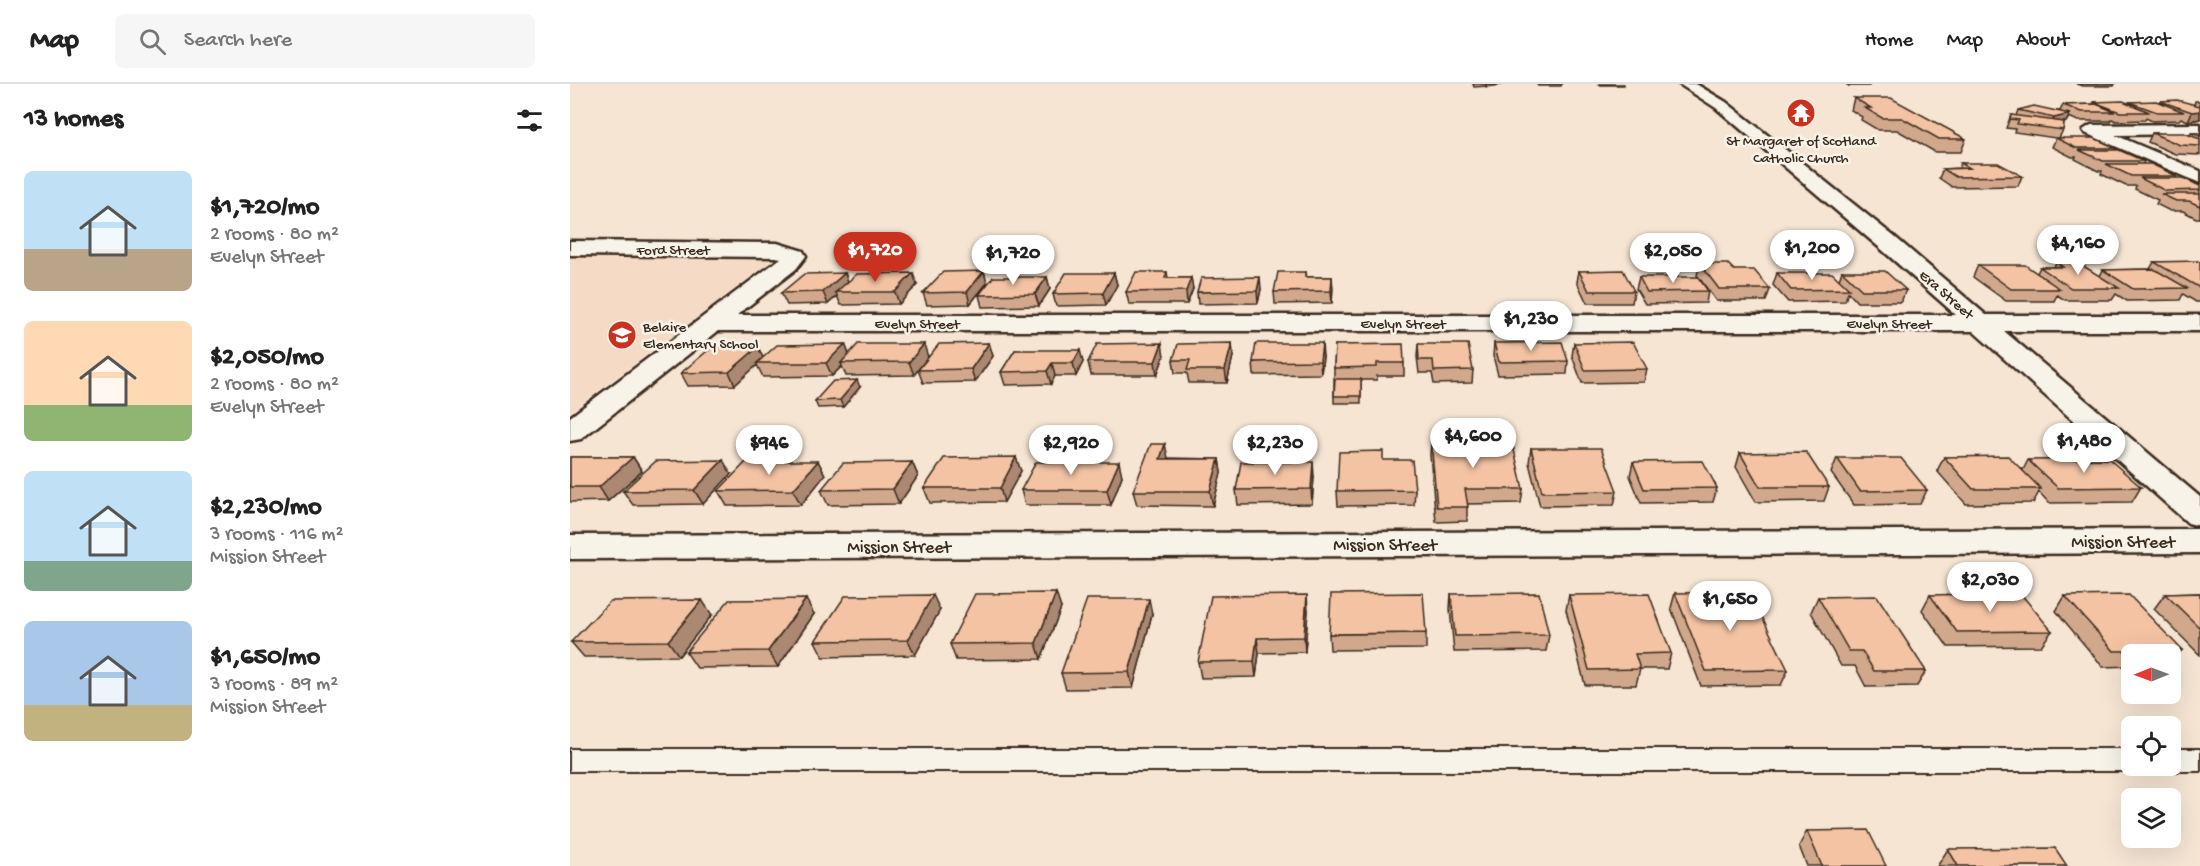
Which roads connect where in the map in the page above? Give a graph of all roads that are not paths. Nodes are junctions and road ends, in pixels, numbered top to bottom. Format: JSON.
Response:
{"nodes":[{"id":1,"x":1686,"y":84,"type":"edge"},
{"id":2,"x":2200,"y":129,"type":"edge"},
{"id":3,"x":2200,"y":178,"type":"edge"},
{"id":4,"x":570,"y":248,"type":"edge"},
{"id":5,"x":713,"y":323,"type":"junction"},
{"id":6,"x":2200,"y":323,"type":"edge"},
{"id":7,"x":1981,"y":324,"type":"junction"},
{"id":8,"x":570,"y":432,"type":"edge"},
{"id":9,"x":2200,"y":515,"type":"edge"},
{"id":10,"x":2200,"y":541,"type":"edge"},
{"id":11,"x":570,"y":547,"type":"edge"},
{"id":12,"x":570,"y":760,"type":"edge"},
{"id":13,"x":2121,"y":760,"type":"edge"},
{"id":14,"x":2181,"y":760,"type":"edge"},
{"id":15,"x":2200,"y":760,"type":"edge"}],
"edges":[{"from":1,"to":7,"type":"street","name":"Era Street"},
{"from":2,"to":3,"type":"street"},
{"from":4,"to":5,"type":"street","name":"Ford Street"},
{"from":5,"to":7,"type":"street","name":"Evelyn Street"},
{"from":5,"to":8,"type":"street"},
{"from":6,"to":7,"type":"street","name":"Evelyn Street"},
{"from":7,"to":9,"type":"street","name":"Era Street"},
{"from":10,"to":11,"type":"street","name":"Mission Street"},
{"from":12,"to":13,"type":"lane"},
{"from":14,"to":15,"type":"lane"}]}
